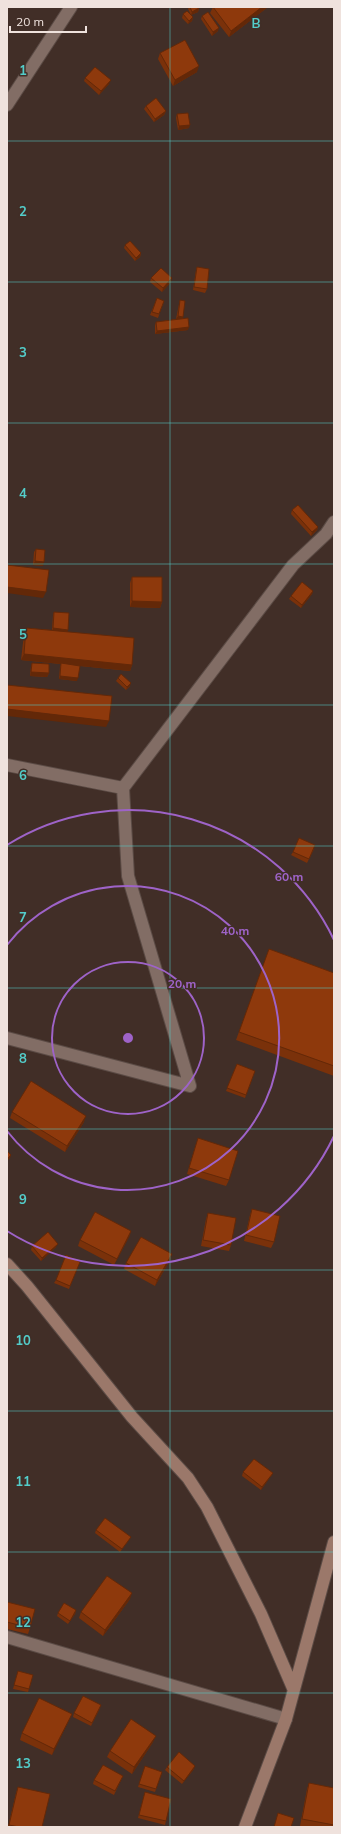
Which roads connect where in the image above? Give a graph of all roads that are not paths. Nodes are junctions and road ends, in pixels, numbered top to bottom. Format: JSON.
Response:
{"nodes":[{"id":1,"x":71,"y":7,"type":"edge"},
{"id":2,"x":9,"y":99,"type":"edge"},
{"id":3,"x":334,"y":522,"type":"edge"},
{"id":4,"x":7,"y":765,"type":"edge"},
{"id":5,"x":124,"y":788,"type":"junction"},
{"id":6,"x":7,"y":1038,"type":"edge"},
{"id":7,"x":7,"y":1264,"type":"edge"},
{"id":8,"x":334,"y":1542,"type":"edge"},
{"id":9,"x":331,"y":1566,"type":"edge"},
{"id":10,"x":7,"y":1637,"type":"edge"},
{"id":11,"x":294,"y":1688,"type":"junction"},
{"id":12,"x":286,"y":1719,"type":"junction"},
{"id":13,"x":245,"y":1827,"type":"edge"}],
"edges":[{"from":1,"to":2,"type":"street"},
{"from":3,"to":5,"type":"street"},
{"from":4,"to":5,"type":"street"},
{"from":5,"to":6,"type":"street"},
{"from":7,"to":11,"type":"street"},
{"from":8,"to":9,"type":"street"},
{"from":9,"to":11,"type":"street"},
{"from":10,"to":12,"type":"street"},
{"from":11,"to":12,"type":"street"},
{"from":12,"to":13,"type":"street"}]}
